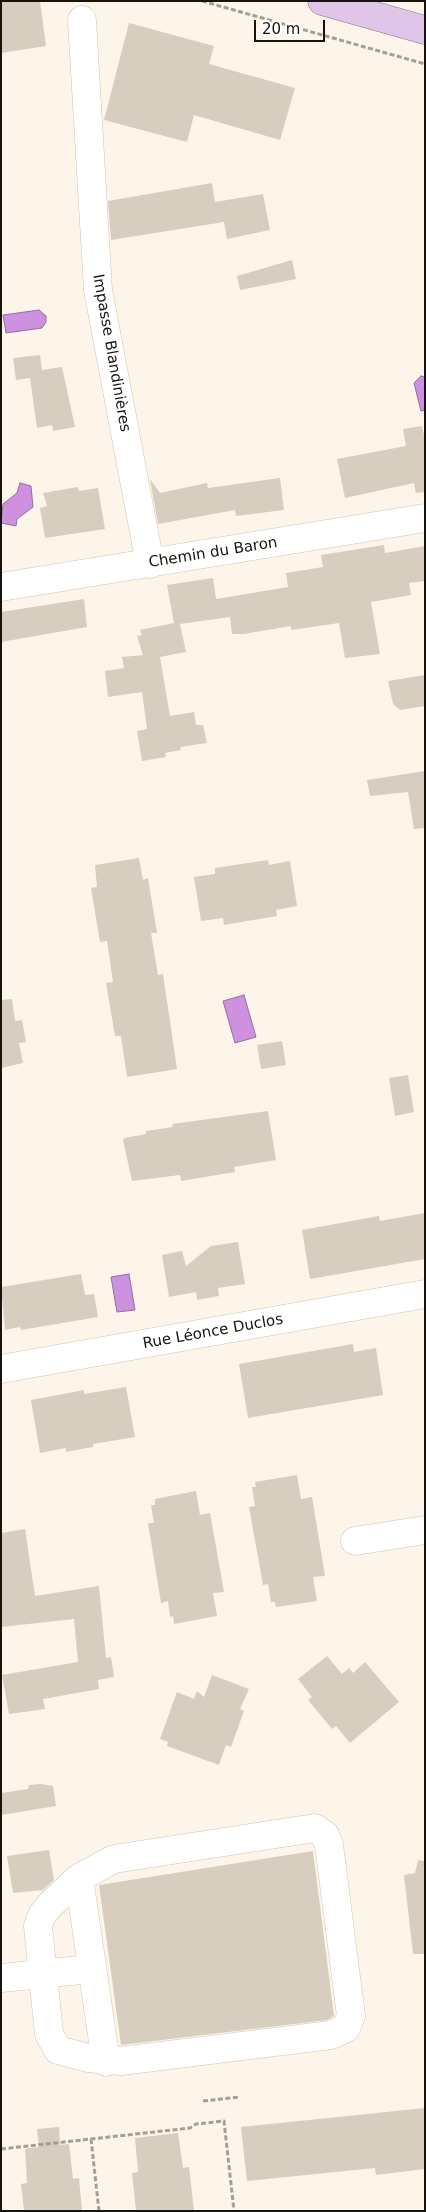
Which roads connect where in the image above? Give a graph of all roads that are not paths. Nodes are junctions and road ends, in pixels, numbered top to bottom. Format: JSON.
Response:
{"nodes":[{"id":1,"x":322,"y":1,"type":"edge"},
{"id":2,"x":82,"y":20,"type":"dead end"},
{"id":3,"x":425,"y":30,"type":"edge"},
{"id":4,"x":425,"y":518,"type":"edge"},
{"id":5,"x":150,"y":564,"type":"junction"},
{"id":6,"x":1,"y":587,"type":"edge"},
{"id":7,"x":425,"y":1294,"type":"edge"},
{"id":8,"x":1,"y":1369,"type":"edge"},
{"id":9,"x":425,"y":1530,"type":"edge"},
{"id":10,"x":355,"y":1541,"type":"dead end"},
{"id":11,"x":78,"y":1878,"type":"junction"},
{"id":12,"x":91,"y":1969,"type":"junction"},
{"id":13,"x":44,"y":1973,"type":"junction"},
{"id":14,"x":1,"y":1978,"type":"edge"},
{"id":15,"x":106,"y":2062,"type":"junction"}],
"edges":[{"from":1,"to":3,"type":"main road"},
{"from":2,"to":5,"type":"street","name":"Impasse Blandinières"},
{"from":4,"to":5,"type":"street","name":"Chemin du Baron"},
{"from":5,"to":6,"type":"street","name":"Chemin du Baron"},
{"from":7,"to":8,"type":"street","name":"Rue Léonce Duclos"},
{"from":9,"to":10,"type":"street"},
{"from":11,"to":12,"type":"street"},
{"from":11,"to":13,"type":"street"},
{"from":11,"to":15,"type":"street"},
{"from":12,"to":13,"type":"street"},
{"from":12,"to":15,"type":"street"},
{"from":13,"to":14,"type":"street"},
{"from":13,"to":15,"type":"street"}]}
